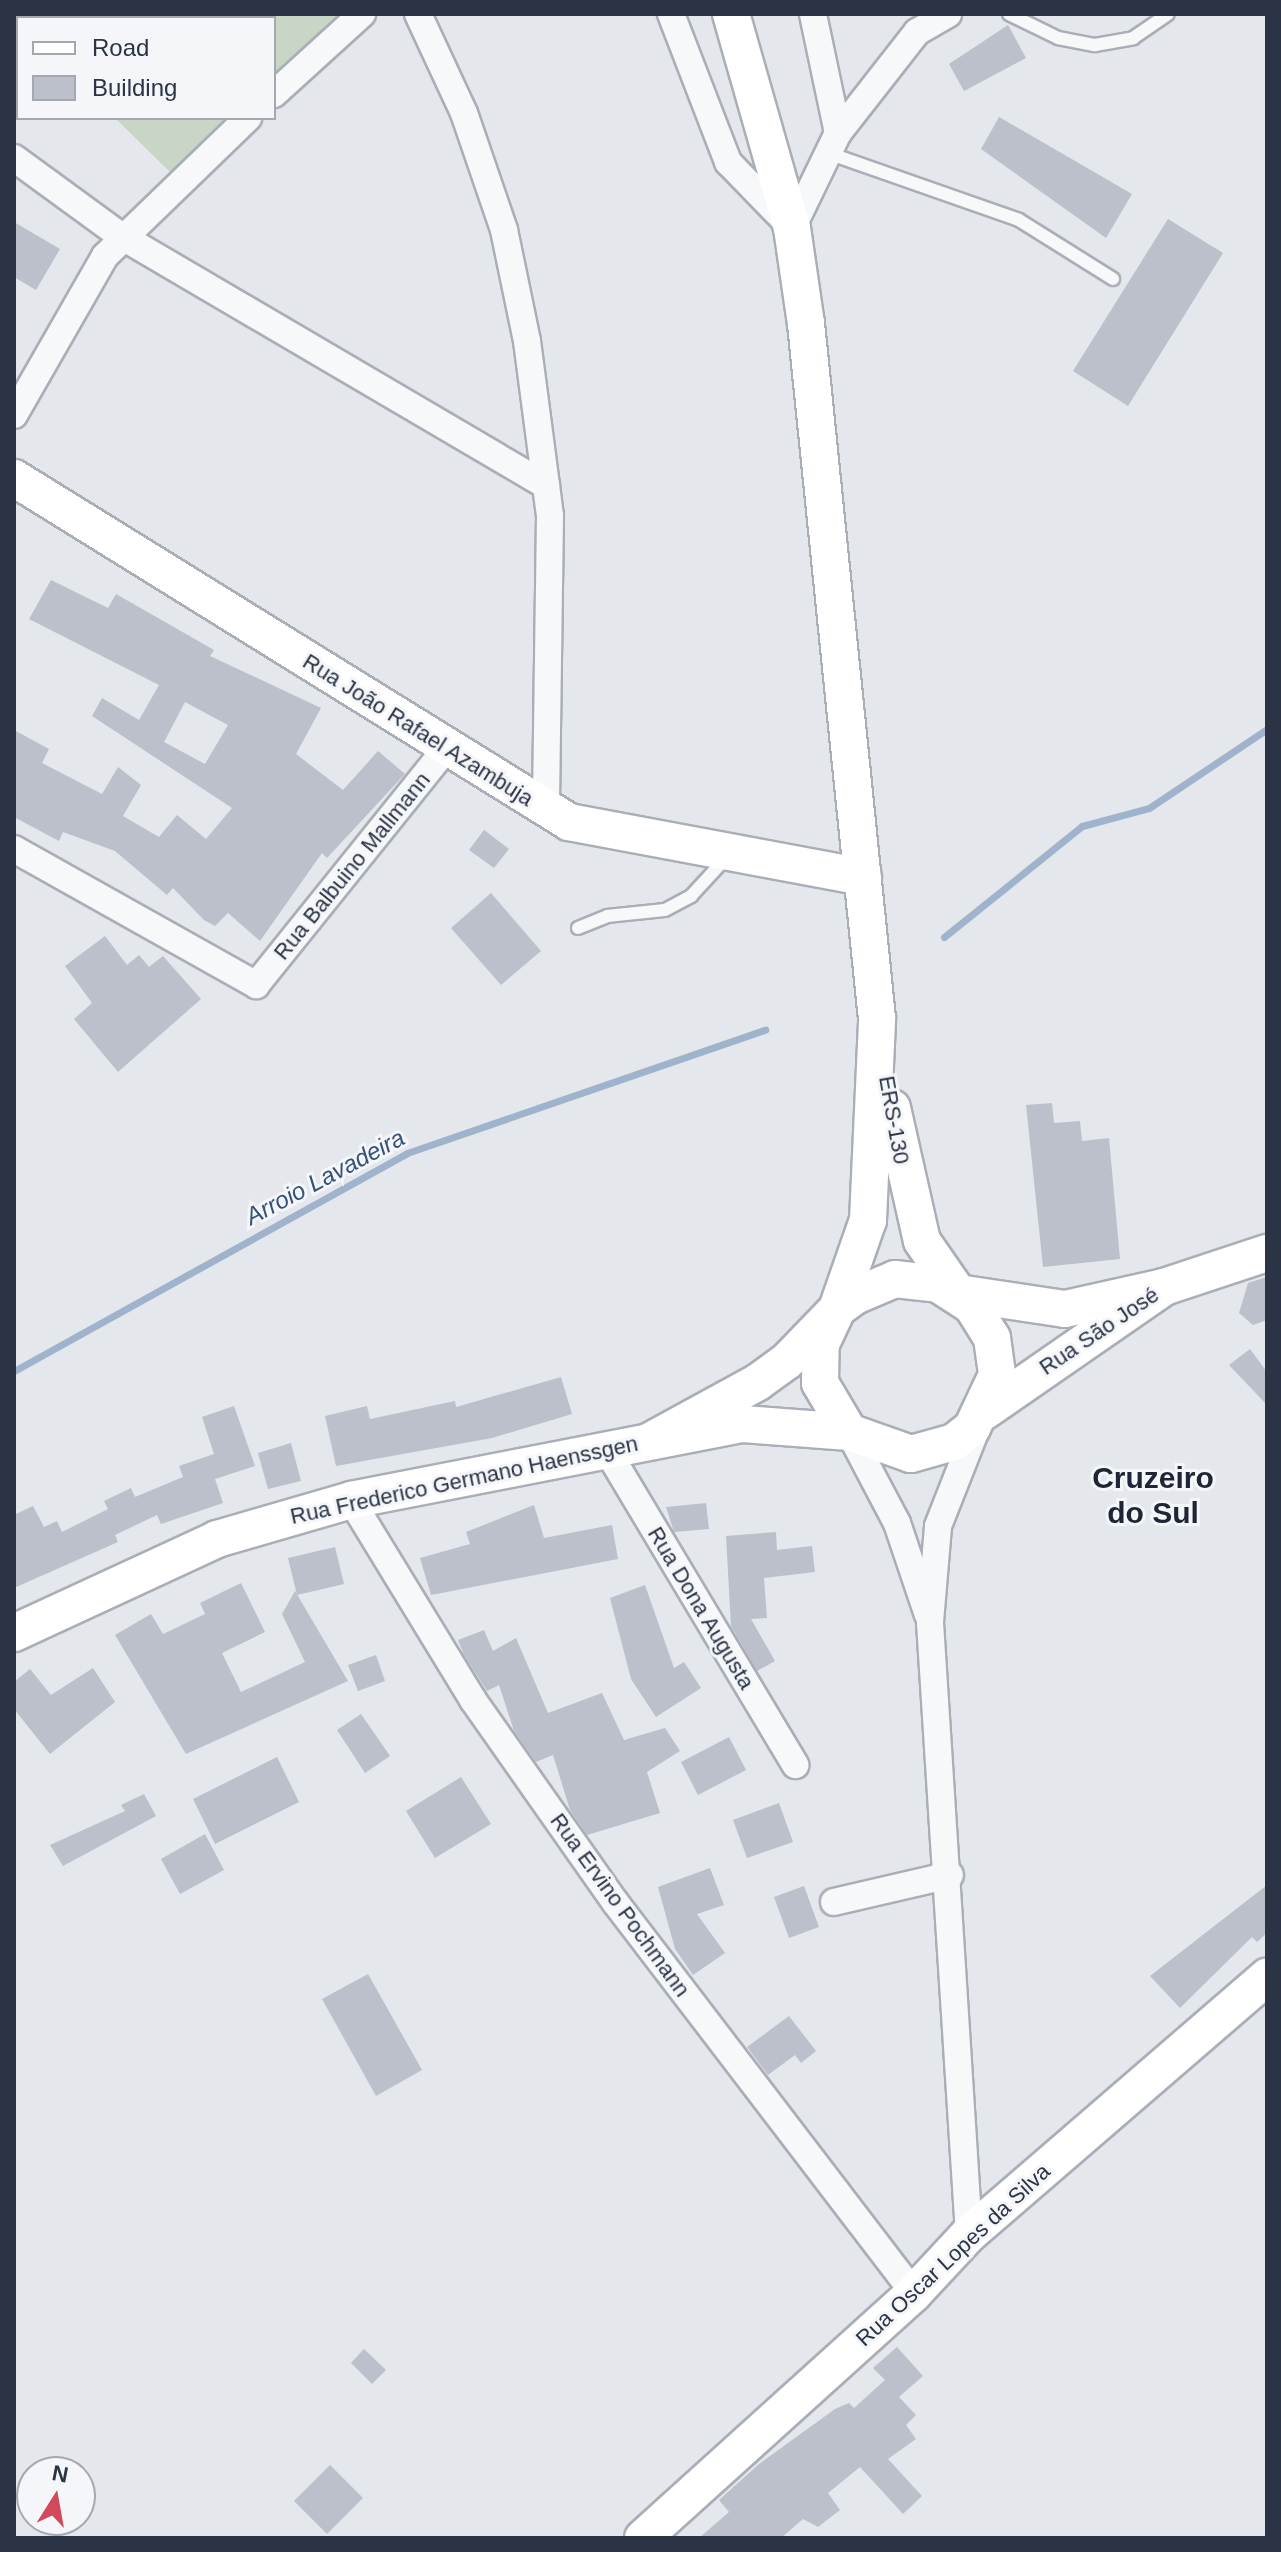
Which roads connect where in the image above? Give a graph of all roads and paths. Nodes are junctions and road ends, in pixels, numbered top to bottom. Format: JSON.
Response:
{"nodes":[{"id":1,"x":362,"y":14,"type":"edge"},
{"id":2,"x":418,"y":14,"type":"edge"},
{"id":3,"x":671,"y":14,"type":"edge"},
{"id":4,"x":731,"y":14,"type":"edge"},
{"id":5,"x":813,"y":14,"type":"edge"},
{"id":6,"x":948,"y":14,"type":"edge"},
{"id":7,"x":1009,"y":14,"type":"edge"},
{"id":8,"x":1168,"y":14,"type":"edge"},
{"id":9,"x":915,"y":23,"type":"edge"},
{"id":10,"x":276,"y":92,"type":"edge"},
{"id":11,"x":246,"y":120,"type":"edge"},
{"id":12,"x":833,"y":143,"type":"junction"},
{"id":13,"x":14,"y":158,"type":"edge"},
{"id":14,"x":792,"y":228,"type":"junction"},
{"id":15,"x":121,"y":236,"type":"junction"},
{"id":16,"x":1113,"y":279,"type":"dead end"},
{"id":17,"x":14,"y":415,"type":"edge"},
{"id":18,"x":14,"y":478,"type":"edge"},
{"id":19,"x":546,"y":485,"type":"junction"},
{"id":20,"x":448,"y":746,"type":"junction"},
{"id":21,"x":546,"y":810,"type":"junction"},
{"id":22,"x":14,"y":849,"type":"edge"},
{"id":23,"x":730,"y":853,"type":"junction"},
{"id":24,"x":863,"y":877,"type":"junction"},
{"id":25,"x":578,"y":928,"type":"dead end"},
{"id":26,"x":877,"y":1019,"type":"junction"},
{"id":27,"x":1267,"y":1253,"type":"edge"},
{"id":28,"x":1164,"y":1287,"type":"junction"},
{"id":29,"x":958,"y":1293,"type":"junction"},
{"id":30,"x":837,"y":1309,"type":"junction"},
{"id":31,"x":985,"y":1411,"type":"junction"},
{"id":32,"x":849,"y":1432,"type":"junction"},
{"id":33,"x":650,"y":1441,"type":"junction"},
{"id":34,"x":608,"y":1452,"type":"junction"},
{"id":35,"x":351,"y":1500,"type":"junction"},
{"id":36,"x":930,"y":1622,"type":"junction"},
{"id":37,"x":14,"y":1633,"type":"edge"},
{"id":38,"x":795,"y":1765,"type":"dead end"},
{"id":39,"x":950,"y":1875,"type":"junction"},
{"id":40,"x":834,"y":1902,"type":"dead end"},
{"id":41,"x":1267,"y":1977,"type":"edge"},
{"id":42,"x":969,"y":2234,"type":"junction"},
{"id":43,"x":914,"y":2293,"type":"junction"},
{"id":44,"x":643,"y":2538,"type":"edge"}],
"edges":[{"from":1,"to":10,"type":"street"},
{"from":2,"to":19,"type":"street"},
{"from":3,"to":14,"type":"street"},
{"from":4,"to":14,"type":"main road"},
{"from":5,"to":12,"type":"street"},
{"from":6,"to":9,"type":"street"},
{"from":7,"to":8,"type":"lane"},
{"from":9,"to":12,"type":"street"},
{"from":11,"to":15,"type":"street"},
{"from":12,"to":14,"type":"street"},
{"from":12,"to":16,"type":"lane"},
{"from":13,"to":15,"type":"street"},
{"from":14,"to":24,"type":"main road"},
{"from":15,"to":17,"type":"street"},
{"from":15,"to":19,"type":"street"},
{"from":18,"to":20,"type":"main road","name":"Rua João Rafael Azambuja"},
{"from":19,"to":21,"type":"street"},
{"from":20,"to":21,"type":"main road","name":"Rua João Rafael Azambuja"},
{"from":20,"to":22,"type":"street","name":"Rua Balbuino Mallmann"},
{"from":21,"to":23,"type":"main road","name":"Rua João Rafael Azambuja"},
{"from":23,"to":24,"type":"main road","name":"Rua João Rafael Azambuja"},
{"from":23,"to":25,"type":"lane"},
{"from":24,"to":26,"type":"main road"},
{"from":26,"to":29,"type":"main road","name":"ERS-130"},
{"from":26,"to":30,"type":"main road","name":"ERS-130"},
{"from":27,"to":28,"type":"main road","name":"Rua São José"},
{"from":28,"to":29,"type":"main road"},
{"from":28,"to":31,"type":"main road","name":"Rua São José"},
{"from":29,"to":30,"type":"main road"},
{"from":29,"to":31,"type":"main road"},
{"from":30,"to":32,"type":"main road"},
{"from":30,"to":33,"type":"main road"},
{"from":31,"to":32,"type":"main road"},
{"from":31,"to":36,"type":"street"},
{"from":32,"to":33,"type":"main road"},
{"from":32,"to":36,"type":"street"},
{"from":33,"to":34,"type":"main road","name":"Rua Frederico Germano Haenssgen"},
{"from":34,"to":35,"type":"main road","name":"Rua Frederico Germano Haenssgen"},
{"from":34,"to":38,"type":"street","name":"Rua Dona Augusta"},
{"from":35,"to":37,"type":"main road","name":"Rua Frederico Germano Haenssgen"},
{"from":35,"to":43,"type":"street","name":"Rua Ervino Pochmann"},
{"from":36,"to":39,"type":"street"},
{"from":39,"to":40,"type":"street"},
{"from":39,"to":42,"type":"street"},
{"from":41,"to":42,"type":"main road","name":"Rua Oscar Lopes da Silva"},
{"from":42,"to":43,"type":"main road","name":"Rua Oscar Lopes da Silva"},
{"from":43,"to":44,"type":"main road","name":"Rua Oscar Lopes da Silva"}]}
